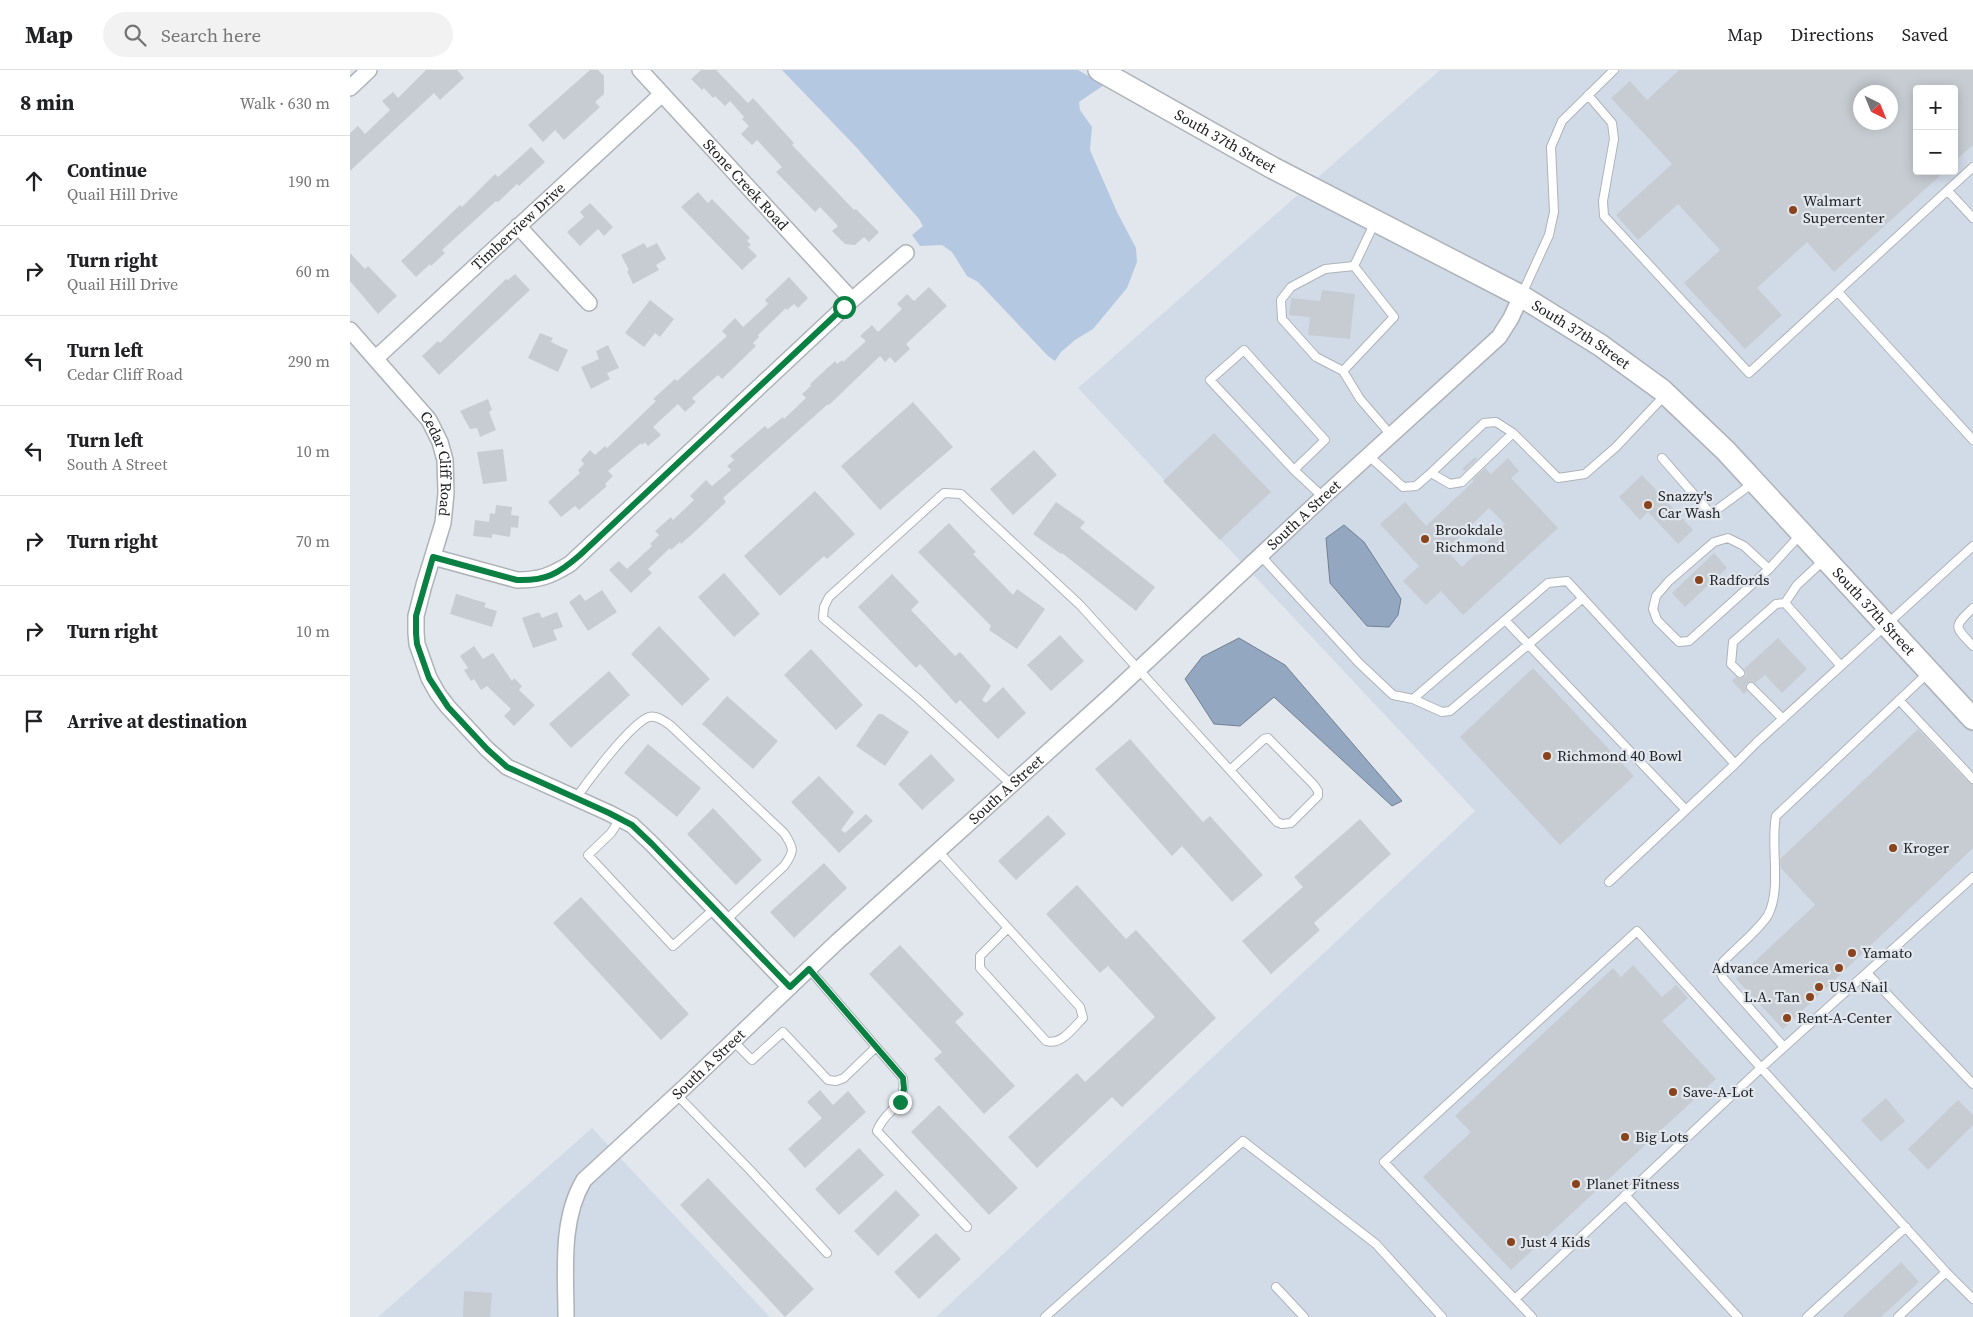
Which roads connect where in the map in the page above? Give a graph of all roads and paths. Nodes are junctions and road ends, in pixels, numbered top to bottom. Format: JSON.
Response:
{"nodes":[{"id":1,"x":370,"y":70,"type":"edge"},
{"id":2,"x":640,"y":70,"type":"edge"},
{"id":3,"x":1099,"y":70,"type":"edge"},
{"id":4,"x":1614,"y":70,"type":"edge"},
{"id":5,"x":350,"y":88,"type":"edge"},
{"id":6,"x":662,"y":94,"type":"junction"},
{"id":7,"x":1588,"y":95,"type":"junction"},
{"id":8,"x":1973,"y":167,"type":"edge"},
{"id":9,"x":1948,"y":191,"type":"junction"},
{"id":10,"x":1973,"y":218,"type":"edge"},
{"id":11,"x":1376,"y":221,"type":"junction"},
{"id":12,"x":518,"y":226,"type":"junction"},
{"id":13,"x":906,"y":253,"type":"dead end"},
{"id":14,"x":1354,"y":266,"type":"junction"},
{"id":15,"x":1838,"y":292,"type":"junction"},
{"id":16,"x":1521,"y":296,"type":"junction"},
{"id":17,"x":852,"y":300,"type":"junction"},
{"id":18,"x":589,"y":303,"type":"dead end"},
{"id":19,"x":350,"y":330,"type":"edge"},
{"id":20,"x":376,"y":358,"type":"junction"},
{"id":21,"x":1343,"y":371,"type":"junction"},
{"id":22,"x":1666,"y":394,"type":"junction"},
{"id":23,"x":1513,"y":433,"type":"junction"},
{"id":24,"x":1391,"y":435,"type":"junction"},
{"id":25,"x":1973,"y":440,"type":"edge"},
{"id":26,"x":1368,"y":456,"type":"junction"},
{"id":27,"x":1662,"y":458,"type":"dead end"},
{"id":28,"x":1294,"y":470,"type":"junction"},
{"id":29,"x":1432,"y":473,"type":"junction"},
{"id":30,"x":1755,"y":482,"type":"junction"},
{"id":31,"x":1323,"y":497,"type":"junction"},
{"id":32,"x":1802,"y":533,"type":"junction"},
{"id":33,"x":1973,"y":546,"type":"edge"},
{"id":34,"x":1261,"y":556,"type":"junction"},
{"id":35,"x":433,"y":557,"type":"junction"},
{"id":36,"x":1826,"y":558,"type":"junction"},
{"id":37,"x":1769,"y":569,"type":"junction"},
{"id":38,"x":1583,"y":598,"type":"junction"},
{"id":39,"x":1785,"y":603,"type":"junction"},
{"id":40,"x":1973,"y":608,"type":"edge"},
{"id":41,"x":1505,"y":620,"type":"junction"},
{"id":42,"x":1888,"y":624,"type":"junction"},
{"id":43,"x":1529,"y":646,"type":"junction"},
{"id":44,"x":1973,"y":646,"type":"edge"},
{"id":45,"x":1841,"y":666,"type":"junction"},
{"id":46,"x":1138,"y":669,"type":"junction"},
{"id":47,"x":1930,"y":671,"type":"junction"},
{"id":48,"x":1740,"y":673,"type":"dead end"},
{"id":49,"x":1752,"y":687,"type":"dead end"},
{"id":50,"x":1413,"y":699,"type":"junction"},
{"id":51,"x":1899,"y":700,"type":"junction"},
{"id":52,"x":1783,"y":719,"type":"junction"},
{"id":53,"x":1973,"y":719,"type":"edge"},
{"id":54,"x":1735,"y":764,"type":"junction"},
{"id":55,"x":1230,"y":770,"type":"junction"},
{"id":56,"x":1973,"y":779,"type":"edge"},
{"id":57,"x":1012,"y":785,"type":"junction"},
{"id":58,"x":576,"y":798,"type":"junction"},
{"id":59,"x":1686,"y":810,"type":"junction"},
{"id":60,"x":620,"y":819,"type":"junction"},
{"id":61,"x":938,"y":852,"type":"junction"},
{"id":62,"x":1973,"y":877,"type":"edge"},
{"id":63,"x":1608,"y":882,"type":"dead end"},
{"id":64,"x":714,"y":909,"type":"junction"},
{"id":65,"x":725,"y":921,"type":"junction"},
{"id":66,"x":1008,"y":928,"type":"junction"},
{"id":67,"x":809,"y":969,"type":"junction"},
{"id":68,"x":1867,"y":972,"type":"junction"},
{"id":69,"x":790,"y":987,"type":"junction"},
{"id":70,"x":733,"y":1042,"type":"junction"},
{"id":71,"x":876,"y":1047,"type":"junction"},
{"id":72,"x":1784,"y":1047,"type":"junction"},
{"id":73,"x":1762,"y":1067,"type":"junction"},
{"id":74,"x":1973,"y":1084,"type":"edge"},
{"id":75,"x":677,"y":1095,"type":"junction"},
{"id":76,"x":1625,"y":1195,"type":"junction"},
{"id":77,"x":966,"y":1227,"type":"dead end"},
{"id":78,"x":1906,"y":1227,"type":"junction"},
{"id":79,"x":827,"y":1253,"type":"dead end"},
{"id":80,"x":1946,"y":1272,"type":"junction"},
{"id":81,"x":1276,"y":1288,"type":"dead end"},
{"id":82,"x":1515,"y":1299,"type":"junction"},
{"id":83,"x":1973,"y":1299,"type":"edge"},
{"id":84,"x":566,"y":1317,"type":"edge"},
{"id":85,"x":1045,"y":1317,"type":"edge"},
{"id":86,"x":1304,"y":1317,"type":"edge"},
{"id":87,"x":1442,"y":1317,"type":"edge"},
{"id":88,"x":1532,"y":1317,"type":"edge"},
{"id":89,"x":1738,"y":1317,"type":"edge"},
{"id":90,"x":1807,"y":1317,"type":"edge"},
{"id":91,"x":1898,"y":1317,"type":"edge"}],
"edges":[{"from":1,"to":5,"type":"street"},
{"from":2,"to":6,"type":"street","name":"Stone Creek Road"},
{"from":3,"to":11,"type":"street","name":"South 37th Street"},
{"from":4,"to":7,"type":"lane"},
{"from":6,"to":12,"type":"street","name":"Timberview Drive"},
{"from":6,"to":17,"type":"street","name":"Stone Creek Road"},
{"from":7,"to":15,"type":"lane"},
{"from":7,"to":16,"type":"lane"},
{"from":8,"to":9,"type":"lane"},
{"from":9,"to":10,"type":"lane"},
{"from":9,"to":15,"type":"lane"},
{"from":11,"to":14,"type":"lane"},
{"from":11,"to":16,"type":"street","name":"South 37th Street"},
{"from":12,"to":18,"type":"street"},
{"from":12,"to":20,"type":"street","name":"Timberview Drive"},
{"from":13,"to":17,"type":"street"},
{"from":14,"to":21,"type":"lane"},
{"from":14,"to":21,"type":"lane"},
{"from":15,"to":25,"type":"lane"},
{"from":16,"to":22,"type":"street","name":"South 37th Street"},
{"from":16,"to":24,"type":"street","name":"South A Street"},
{"from":17,"to":35,"type":"street"},
{"from":19,"to":20,"type":"street","name":"Cedar Cliff Road"},
{"from":20,"to":35,"type":"street","name":"Cedar Cliff Road"},
{"from":21,"to":24,"type":"lane"},
{"from":22,"to":23,"type":"lane"},
{"from":22,"to":30,"type":"street","name":"South 37th Street"},
{"from":23,"to":29,"type":"lane"},
{"from":23,"to":29,"type":"lane"},
{"from":24,"to":26,"type":"street","name":"South A Street"},
{"from":26,"to":29,"type":"lane"},
{"from":26,"to":31,"type":"street","name":"South A Street"},
{"from":27,"to":30,"type":"lane"},
{"from":28,"to":28,"type":"lane"},
{"from":28,"to":31,"type":"lane"},
{"from":30,"to":32,"type":"street","name":"South 37th Street"},
{"from":31,"to":34,"type":"street","name":"South A Street"},
{"from":32,"to":36,"type":"street","name":"South 37th Street"},
{"from":32,"to":37,"type":"lane"},
{"from":33,"to":42,"type":"lane"},
{"from":34,"to":46,"type":"street","name":"South A Street"},
{"from":34,"to":50,"type":"lane"},
{"from":35,"to":58,"type":"street","name":"Cedar Cliff Road"},
{"from":36,"to":39,"type":"lane"},
{"from":36,"to":42,"type":"street","name":"South 37th Street"},
{"from":37,"to":37,"type":"lane"},
{"from":38,"to":41,"type":"lane"},
{"from":38,"to":43,"type":"lane"},
{"from":38,"to":54,"type":"lane"},
{"from":39,"to":45,"type":"lane"},
{"from":39,"to":48,"type":"lane"},
{"from":40,"to":44,"type":"lane"},
{"from":41,"to":43,"type":"lane"},
{"from":41,"to":50,"type":"lane"},
{"from":42,"to":45,"type":"lane"},
{"from":42,"to":47,"type":"street","name":"South 37th Street"},
{"from":43,"to":50,"type":"lane"},
{"from":43,"to":59,"type":"lane"},
{"from":45,"to":52,"type":"lane"},
{"from":46,"to":55,"type":"lane"},
{"from":46,"to":57,"type":"street","name":"South A Street"},
{"from":46,"to":57,"type":"lane"},
{"from":47,"to":51,"type":"lane"},
{"from":47,"to":53,"type":"street","name":"South 37th Street"},
{"from":49,"to":52,"type":"lane"},
{"from":51,"to":56,"type":"lane"},
{"from":51,"to":72,"type":"lane"},
{"from":52,"to":54,"type":"lane"},
{"from":54,"to":59,"type":"lane"},
{"from":55,"to":55,"type":"lane"},
{"from":57,"to":61,"type":"street","name":"South A Street"},
{"from":58,"to":60,"type":"street","name":"Cedar Cliff Road"},
{"from":58,"to":65,"type":"lane"},
{"from":59,"to":63,"type":"lane"},
{"from":60,"to":64,"type":"street","name":"Cedar Cliff Road"},
{"from":60,"to":64,"type":"lane"},
{"from":61,"to":66,"type":"lane"},
{"from":61,"to":67,"type":"street","name":"South A Street"},
{"from":62,"to":68,"type":"lane"},
{"from":64,"to":65,"type":"street","name":"Cedar Cliff Road"},
{"from":65,"to":69,"type":"street","name":"Cedar Cliff Road"},
{"from":66,"to":66,"type":"lane"},
{"from":67,"to":69,"type":"street","name":"South A Street"},
{"from":67,"to":71,"type":"lane"},
{"from":68,"to":72,"type":"lane"},
{"from":68,"to":74,"type":"lane"},
{"from":69,"to":70,"type":"street","name":"South A Street"},
{"from":70,"to":71,"type":"lane"},
{"from":70,"to":75,"type":"street","name":"South A Street"},
{"from":71,"to":77,"type":"lane"},
{"from":72,"to":73,"type":"lane"},
{"from":73,"to":76,"type":"lane"},
{"from":73,"to":78,"type":"lane"},
{"from":73,"to":82,"type":"lane"},
{"from":75,"to":79,"type":"lane"},
{"from":75,"to":84,"type":"street","name":"South A Street"},
{"from":76,"to":82,"type":"lane"},
{"from":76,"to":89,"type":"lane"},
{"from":78,"to":80,"type":"lane"},
{"from":78,"to":90,"type":"lane"},
{"from":80,"to":83,"type":"lane"},
{"from":80,"to":91,"type":"lane"},
{"from":81,"to":86,"type":"lane"},
{"from":82,"to":88,"type":"lane"},
{"from":85,"to":87,"type":"lane"}]}
